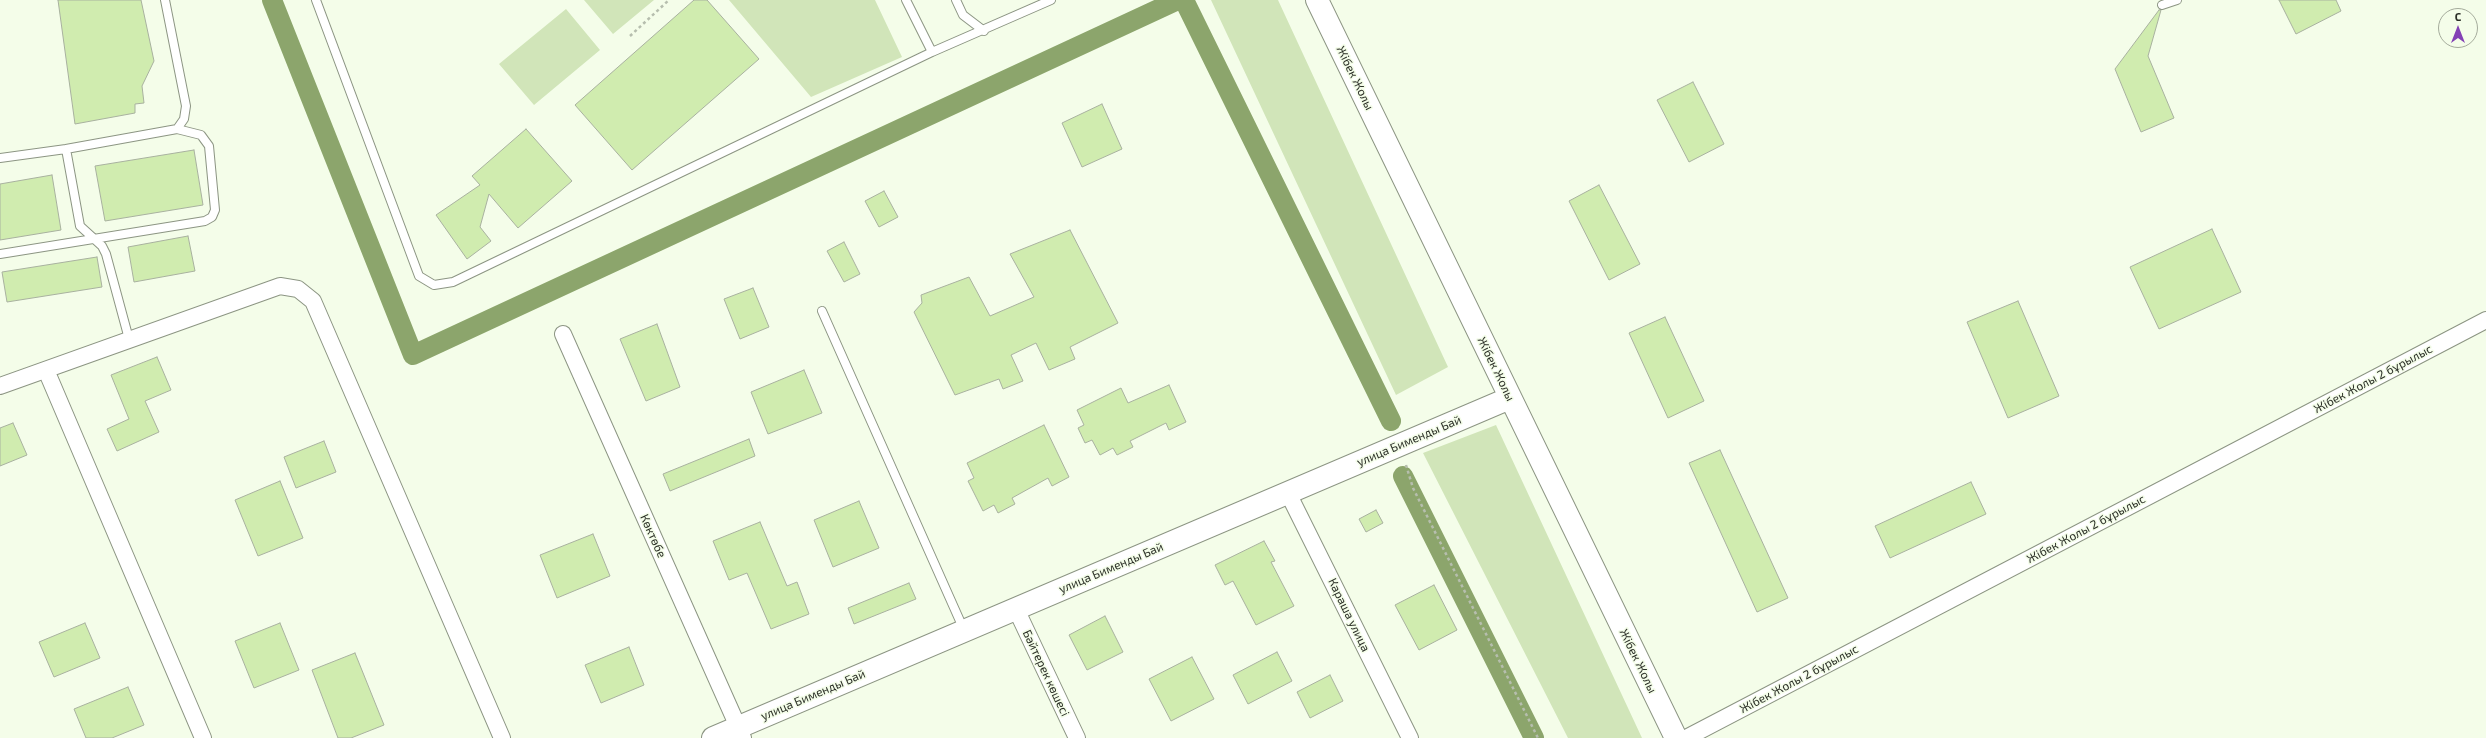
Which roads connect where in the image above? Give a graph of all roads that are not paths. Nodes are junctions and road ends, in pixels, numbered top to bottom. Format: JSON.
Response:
{"nodes":[{"id":1,"x":165,"y":0,"type":"edge"},
{"id":2,"x":316,"y":0,"type":"edge"},
{"id":3,"x":906,"y":0,"type":"edge"},
{"id":4,"x":956,"y":0,"type":"edge"},
{"id":5,"x":1051,"y":0,"type":"edge"},
{"id":6,"x":1317,"y":0,"type":"edge"},
{"id":7,"x":2178,"y":0,"type":"edge"},
{"id":8,"x":2162,"y":5,"type":"dead end"},
{"id":9,"x":984,"y":31,"type":"junction"},
{"id":10,"x":932,"y":52,"type":"junction"},
{"id":11,"x":177,"y":129,"type":"junction"},
{"id":12,"x":66,"y":149,"type":"junction"},
{"id":13,"x":0,"y":158,"type":"edge"},
{"id":14,"x":92,"y":239,"type":"junction"},
{"id":15,"x":0,"y":254,"type":"edge"},
{"id":16,"x":822,"y":311,"type":"dead end"},
{"id":17,"x":2486,"y":320,"type":"edge"},
{"id":18,"x":563,"y":334,"type":"dead end"},
{"id":19,"x":129,"y":339,"type":"junction"},
{"id":20,"x":46,"y":370,"type":"junction"},
{"id":21,"x":0,"y":386,"type":"edge"},
{"id":22,"x":1510,"y":398,"type":"junction"},
{"id":23,"x":1288,"y":492,"type":"junction"},
{"id":24,"x":1016,"y":609,"type":"junction"},
{"id":25,"x":964,"y":631,"type":"junction"},
{"id":26,"x":741,"y":733,"type":"edge"},
{"id":27,"x":203,"y":738,"type":"edge"},
{"id":28,"x":502,"y":738,"type":"edge"},
{"id":29,"x":713,"y":738,"type":"edge"},
{"id":30,"x":1077,"y":738,"type":"edge"},
{"id":31,"x":1410,"y":738,"type":"edge"},
{"id":32,"x":1676,"y":738,"type":"edge"},
{"id":33,"x":1686,"y":738,"type":"edge"}],
"edges":[{"from":1,"to":11,"type":"lane"},
{"from":2,"to":10,"type":"lane"},
{"from":3,"to":10,"type":"lane"},
{"from":4,"to":9,"type":"lane"},
{"from":5,"to":9,"type":"lane"},
{"from":6,"to":22,"type":"street","name":"Жібек Жолы"},
{"from":7,"to":8,"type":"lane"},
{"from":9,"to":10,"type":"lane"},
{"from":11,"to":12,"type":"lane"},
{"from":11,"to":14,"type":"lane"},
{"from":12,"to":13,"type":"lane"},
{"from":12,"to":14,"type":"lane"},
{"from":14,"to":15,"type":"lane"},
{"from":14,"to":19,"type":"lane"},
{"from":16,"to":25,"type":"lane"},
{"from":17,"to":33,"type":"street","name":"Жібек Жолы 2 бұрылыс"},
{"from":18,"to":26,"type":"street","name":"Көктөбе"},
{"from":19,"to":20,"type":"street"},
{"from":19,"to":28,"type":"street"},
{"from":20,"to":21,"type":"street"},
{"from":20,"to":27,"type":"street"},
{"from":22,"to":23,"type":"street","name":"улица Бименды Бай"},
{"from":22,"to":32,"type":"street","name":"Жібек Жолы"},
{"from":23,"to":24,"type":"street","name":"улица Бименды Бай"},
{"from":23,"to":31,"type":"street","name":"Караша улица"},
{"from":24,"to":25,"type":"street","name":"улица Бименды Бай"},
{"from":24,"to":30,"type":"street","name":"Бәйтерек көшесі"},
{"from":25,"to":26,"type":"street","name":"улица Бименды Бай"},
{"from":26,"to":29,"type":"street","name":"улица Бименды Бай"}]}
